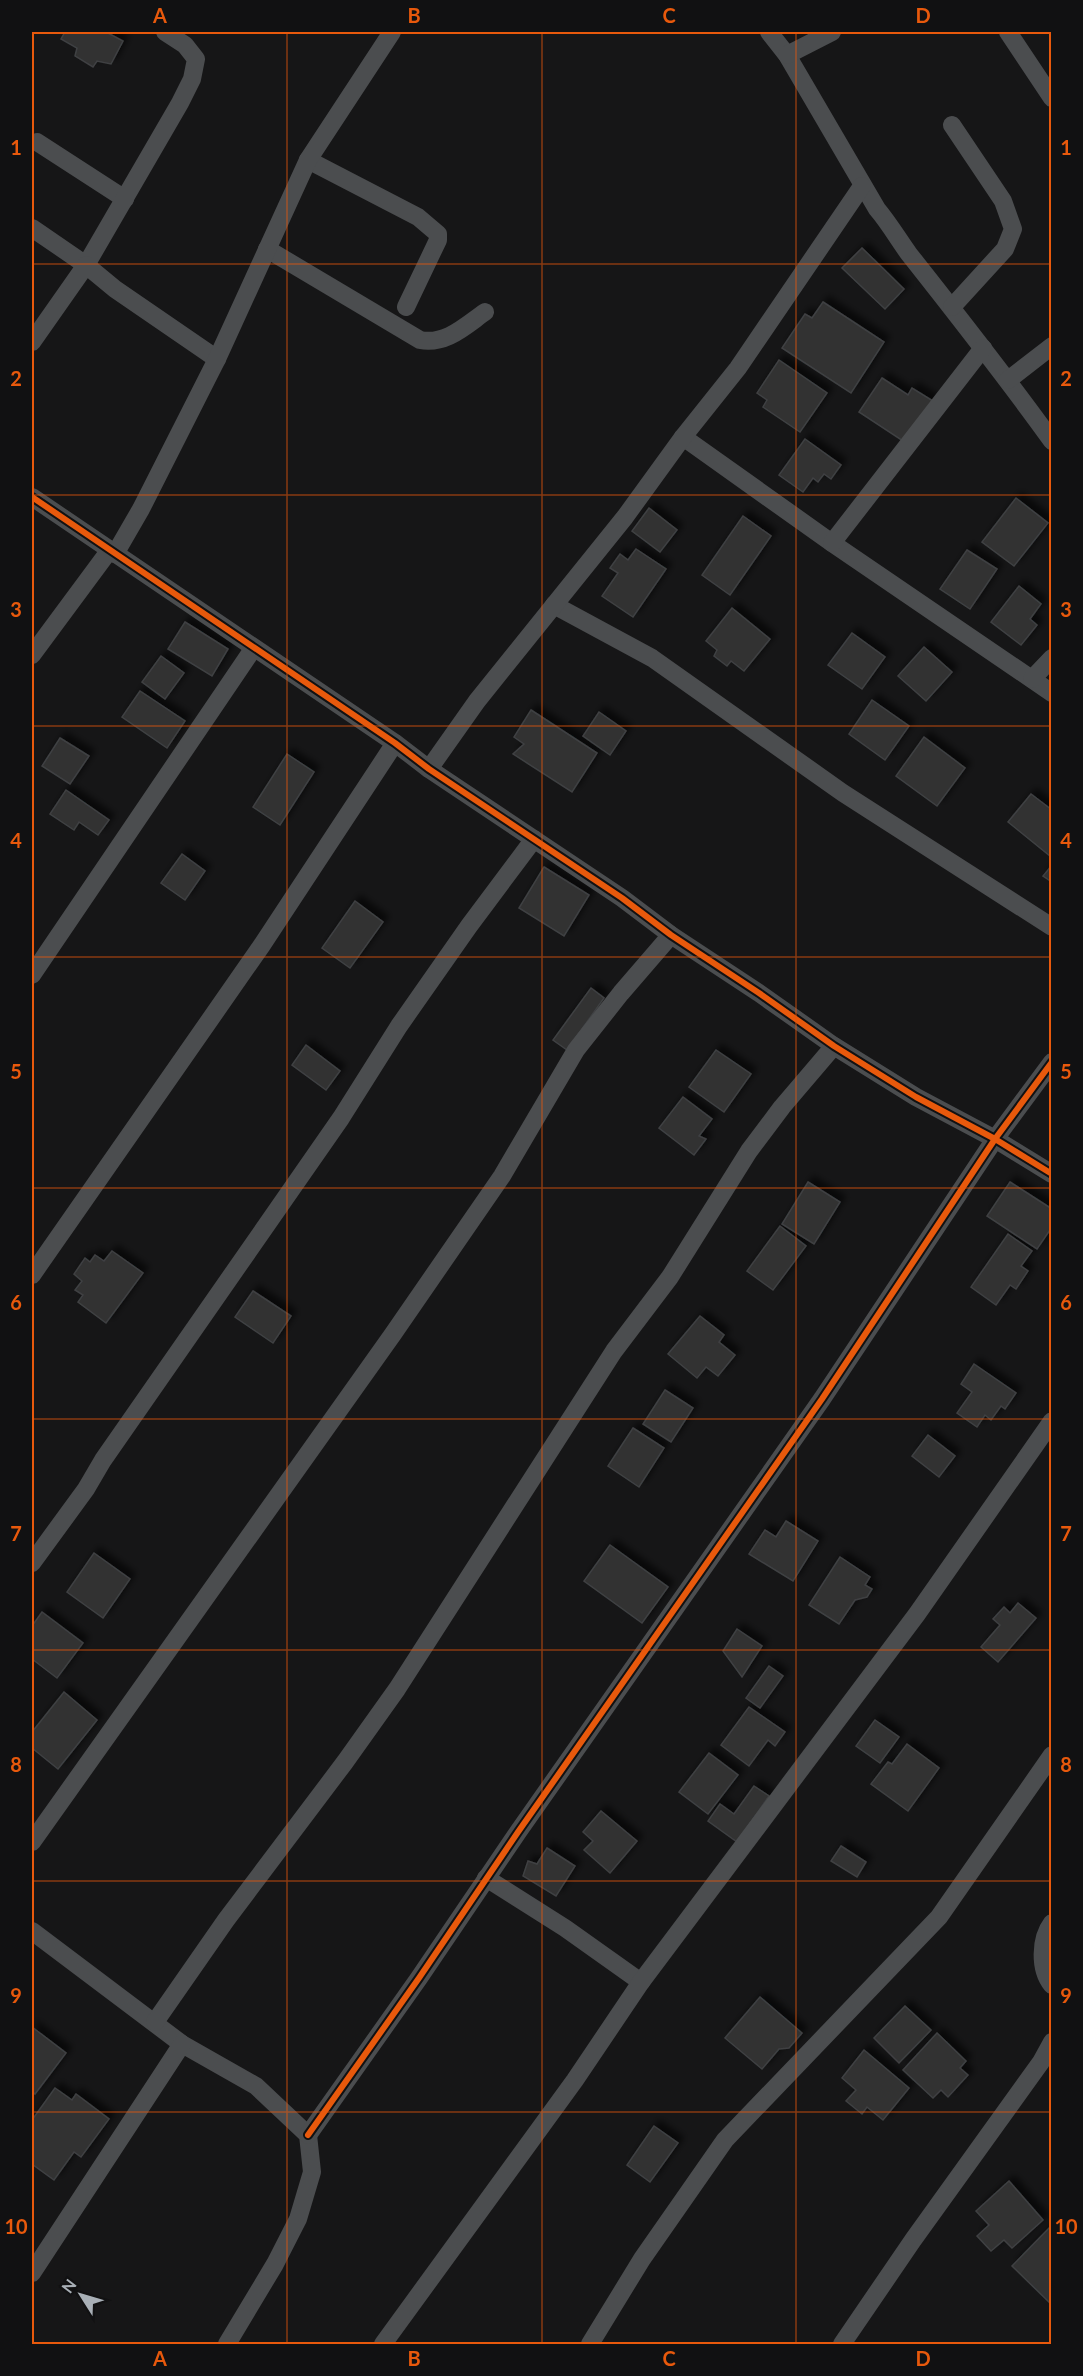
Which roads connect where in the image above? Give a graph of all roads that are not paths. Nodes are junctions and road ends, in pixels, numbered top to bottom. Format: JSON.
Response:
{"nodes":[{"id":1,"x":165,"y":32,"type":"edge"},
{"id":2,"x":392,"y":32,"type":"edge"},
{"id":3,"x":769,"y":32,"type":"edge"},
{"id":4,"x":832,"y":32,"type":"edge"},
{"id":5,"x":1008,"y":32,"type":"edge"},
{"id":6,"x":787,"y":55,"type":"junction"},
{"id":7,"x":1052,"y":98,"type":"edge"},
{"id":8,"x":952,"y":125,"type":"dead end"},
{"id":9,"x":37,"y":142,"type":"dead end"},
{"id":10,"x":308,"y":160,"type":"junction"},
{"id":11,"x":862,"y":186,"type":"junction"},
{"id":12,"x":125,"y":199,"type":"junction"},
{"id":13,"x":32,"y":228,"type":"edge"},
{"id":14,"x":267,"y":249,"type":"junction"},
{"id":15,"x":86,"y":265,"type":"junction"},
{"id":16,"x":952,"y":307,"type":"junction"},
{"id":17,"x":406,"y":308,"type":"dead end"},
{"id":18,"x":485,"y":312,"type":"dead end"},
{"id":19,"x":32,"y":342,"type":"edge"},
{"id":20,"x":1052,"y":346,"type":"edge"},
{"id":21,"x":983,"y":348,"type":"junction"},
{"id":22,"x":217,"y":359,"type":"junction"},
{"id":23,"x":1008,"y":380,"type":"junction"},
{"id":24,"x":683,"y":437,"type":"junction"},
{"id":25,"x":1052,"y":441,"type":"edge"},
{"id":26,"x":32,"y":497,"type":"edge"},
{"id":27,"x":832,"y":543,"type":"junction"},
{"id":28,"x":115,"y":554,"type":"junction"},
{"id":29,"x":554,"y":605,"type":"junction"},
{"id":30,"x":253,"y":648,"type":"junction"},
{"id":31,"x":32,"y":655,"type":"edge"},
{"id":32,"x":1052,"y":658,"type":"edge"},
{"id":33,"x":1032,"y":679,"type":"junction"},
{"id":34,"x":1052,"y":693,"type":"edge"},
{"id":35,"x":395,"y":743,"type":"junction"},
{"id":36,"x":429,"y":769,"type":"junction"},
{"id":37,"x":534,"y":839,"type":"junction"},
{"id":38,"x":1052,"y":927,"type":"edge"},
{"id":39,"x":671,"y":935,"type":"junction"},
{"id":40,"x":32,"y":975,"type":"edge"},
{"id":41,"x":834,"y":1046,"type":"junction"},
{"id":42,"x":1052,"y":1062,"type":"edge"},
{"id":43,"x":995,"y":1139,"type":"junction"},
{"id":44,"x":1052,"y":1174,"type":"edge"},
{"id":45,"x":32,"y":1275,"type":"edge"},
{"id":46,"x":1052,"y":1421,"type":"edge"},
{"id":47,"x":32,"y":1563,"type":"edge"},
{"id":48,"x":1052,"y":1755,"type":"edge"},
{"id":49,"x":32,"y":1842,"type":"edge"},
{"id":50,"x":486,"y":1878,"type":"junction"},
{"id":51,"x":1052,"y":1923,"type":"edge"},
{"id":52,"x":32,"y":1932,"type":"edge"},
{"id":53,"x":641,"y":1982,"type":"junction"},
{"id":54,"x":1052,"y":1985,"type":"edge"},
{"id":55,"x":155,"y":2022,"type":"junction"},
{"id":56,"x":1052,"y":2042,"type":"edge"},
{"id":57,"x":182,"y":2044,"type":"junction"},
{"id":58,"x":308,"y":2135,"type":"junction"},
{"id":59,"x":32,"y":2273,"type":"edge"},
{"id":60,"x":227,"y":2344,"type":"edge"},
{"id":61,"x":383,"y":2344,"type":"edge"},
{"id":62,"x":590,"y":2344,"type":"edge"},
{"id":63,"x":842,"y":2344,"type":"edge"}],
"edges":[{"from":1,"to":12,"type":"street"},
{"from":2,"to":10,"type":"street"},
{"from":3,"to":6,"type":"street"},
{"from":4,"to":6,"type":"street"},
{"from":5,"to":7,"type":"street"},
{"from":6,"to":11,"type":"street"},
{"from":8,"to":16,"type":"street"},
{"from":9,"to":12,"type":"street"},
{"from":10,"to":14,"type":"street"},
{"from":10,"to":17,"type":"street"},
{"from":11,"to":16,"type":"street"},
{"from":11,"to":24,"type":"street"},
{"from":12,"to":15,"type":"street"},
{"from":13,"to":15,"type":"street"},
{"from":14,"to":18,"type":"street"},
{"from":14,"to":22,"type":"street"},
{"from":15,"to":19,"type":"street"},
{"from":15,"to":22,"type":"street"},
{"from":16,"to":21,"type":"street"},
{"from":20,"to":23,"type":"street"},
{"from":21,"to":23,"type":"street"},
{"from":21,"to":27,"type":"street"},
{"from":22,"to":28,"type":"street"},
{"from":23,"to":25,"type":"street"},
{"from":24,"to":27,"type":"street"},
{"from":24,"to":29,"type":"street"},
{"from":26,"to":28,"type":"street"},
{"from":27,"to":33,"type":"street"},
{"from":28,"to":30,"type":"street"},
{"from":28,"to":31,"type":"street"},
{"from":29,"to":36,"type":"street"},
{"from":29,"to":38,"type":"street"},
{"from":30,"to":35,"type":"street"},
{"from":30,"to":40,"type":"street"},
{"from":32,"to":33,"type":"street"},
{"from":33,"to":34,"type":"street"},
{"from":35,"to":36,"type":"street"},
{"from":35,"to":45,"type":"street"},
{"from":36,"to":37,"type":"street"},
{"from":37,"to":39,"type":"street"},
{"from":37,"to":47,"type":"street"},
{"from":39,"to":41,"type":"street"},
{"from":39,"to":49,"type":"street"},
{"from":41,"to":43,"type":"street"},
{"from":41,"to":55,"type":"street"},
{"from":42,"to":43,"type":"street"},
{"from":43,"to":44,"type":"street"},
{"from":43,"to":50,"type":"street"},
{"from":46,"to":53,"type":"street"},
{"from":48,"to":62,"type":"street"},
{"from":50,"to":53,"type":"street"},
{"from":50,"to":58,"type":"street"},
{"from":51,"to":54,"type":"street"},
{"from":52,"to":55,"type":"street"},
{"from":53,"to":61,"type":"street"},
{"from":55,"to":57,"type":"street"},
{"from":56,"to":63,"type":"street"},
{"from":57,"to":58,"type":"street"},
{"from":57,"to":59,"type":"street"},
{"from":58,"to":60,"type":"street"}]}
